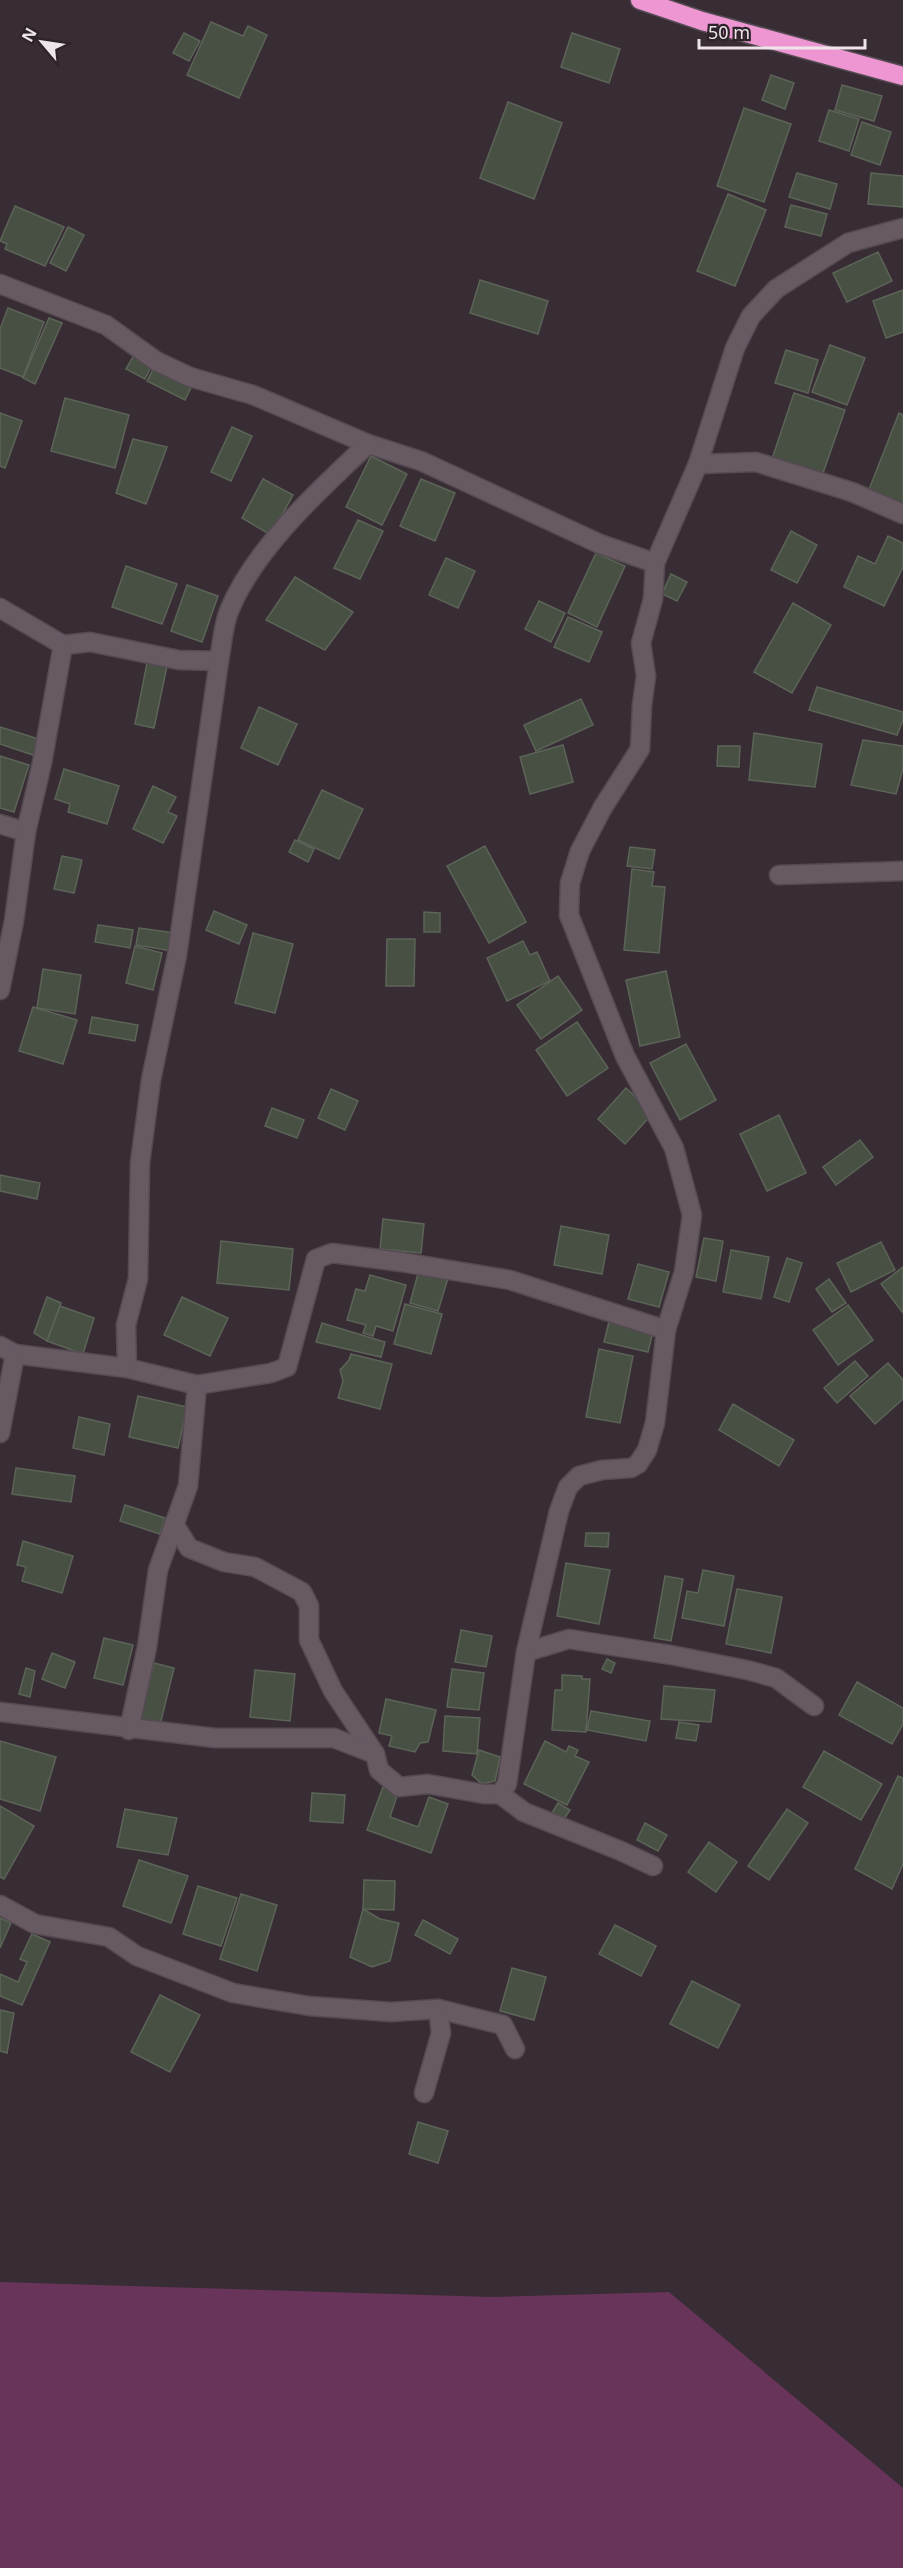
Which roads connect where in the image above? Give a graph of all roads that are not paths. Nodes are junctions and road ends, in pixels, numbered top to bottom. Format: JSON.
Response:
{"nodes":[{"id":1,"x":640,"y":0,"type":"edge"},
{"id":2,"x":903,"y":76,"type":"edge"},
{"id":3,"x":903,"y":228,"type":"edge"},
{"id":4,"x":0,"y":284,"type":"edge"},
{"id":5,"x":368,"y":444,"type":"junction"},
{"id":6,"x":698,"y":464,"type":"junction"},
{"id":7,"x":903,"y":514,"type":"edge"},
{"id":8,"x":655,"y":563,"type":"junction"},
{"id":9,"x":0,"y":608,"type":"edge"},
{"id":10,"x":63,"y":645,"type":"junction"},
{"id":11,"x":219,"y":661,"type":"junction"},
{"id":12,"x":0,"y":824,"type":"edge"},
{"id":13,"x":26,"y":832,"type":"junction"},
{"id":14,"x":903,"y":871,"type":"edge"},
{"id":15,"x":779,"y":875,"type":"dead end"},
{"id":16,"x":0,"y":990,"type":"edge"},
{"id":17,"x":666,"y":1330,"type":"junction"},
{"id":18,"x":7,"y":1350,"type":"edge"},
{"id":19,"x":127,"y":1368,"type":"junction"},
{"id":20,"x":196,"y":1385,"type":"junction"},
{"id":21,"x":0,"y":1433,"type":"edge"},
{"id":22,"x":174,"y":1524,"type":"junction"},
{"id":23,"x":526,"y":1652,"type":"junction"},
{"id":24,"x":814,"y":1706,"type":"dead end"},
{"id":25,"x":0,"y":1712,"type":"edge"},
{"id":26,"x":129,"y":1730,"type":"junction"},
{"id":27,"x":375,"y":1754,"type":"junction"},
{"id":28,"x":500,"y":1794,"type":"junction"},
{"id":29,"x":653,"y":1866,"type":"dead end"},
{"id":30,"x":0,"y":1905,"type":"edge"},
{"id":31,"x":438,"y":2008,"type":"junction"},
{"id":32,"x":515,"y":2049,"type":"dead end"},
{"id":33,"x":424,"y":2093,"type":"dead end"}],
"edges":[{"from":1,"to":2,"type":"highway"},
{"from":3,"to":6,"type":"street"},
{"from":4,"to":5,"type":"street"},
{"from":5,"to":8,"type":"street"},
{"from":5,"to":11,"type":"street"},
{"from":6,"to":7,"type":"street"},
{"from":6,"to":8,"type":"street"},
{"from":8,"to":17,"type":"street"},
{"from":9,"to":10,"type":"street"},
{"from":10,"to":11,"type":"street"},
{"from":10,"to":13,"type":"street"},
{"from":11,"to":19,"type":"street"},
{"from":12,"to":13,"type":"street"},
{"from":13,"to":16,"type":"street"},
{"from":14,"to":15,"type":"street"},
{"from":17,"to":20,"type":"street"},
{"from":17,"to":23,"type":"street"},
{"from":18,"to":19,"type":"street"},
{"from":18,"to":21,"type":"street"},
{"from":19,"to":20,"type":"street"},
{"from":20,"to":22,"type":"street"},
{"from":22,"to":26,"type":"street"},
{"from":22,"to":27,"type":"street"},
{"from":23,"to":24,"type":"street"},
{"from":23,"to":28,"type":"street"},
{"from":25,"to":26,"type":"street"},
{"from":26,"to":27,"type":"street"},
{"from":27,"to":28,"type":"street"},
{"from":28,"to":29,"type":"street"},
{"from":30,"to":31,"type":"street"},
{"from":31,"to":32,"type":"street"},
{"from":31,"to":33,"type":"street"}]}
